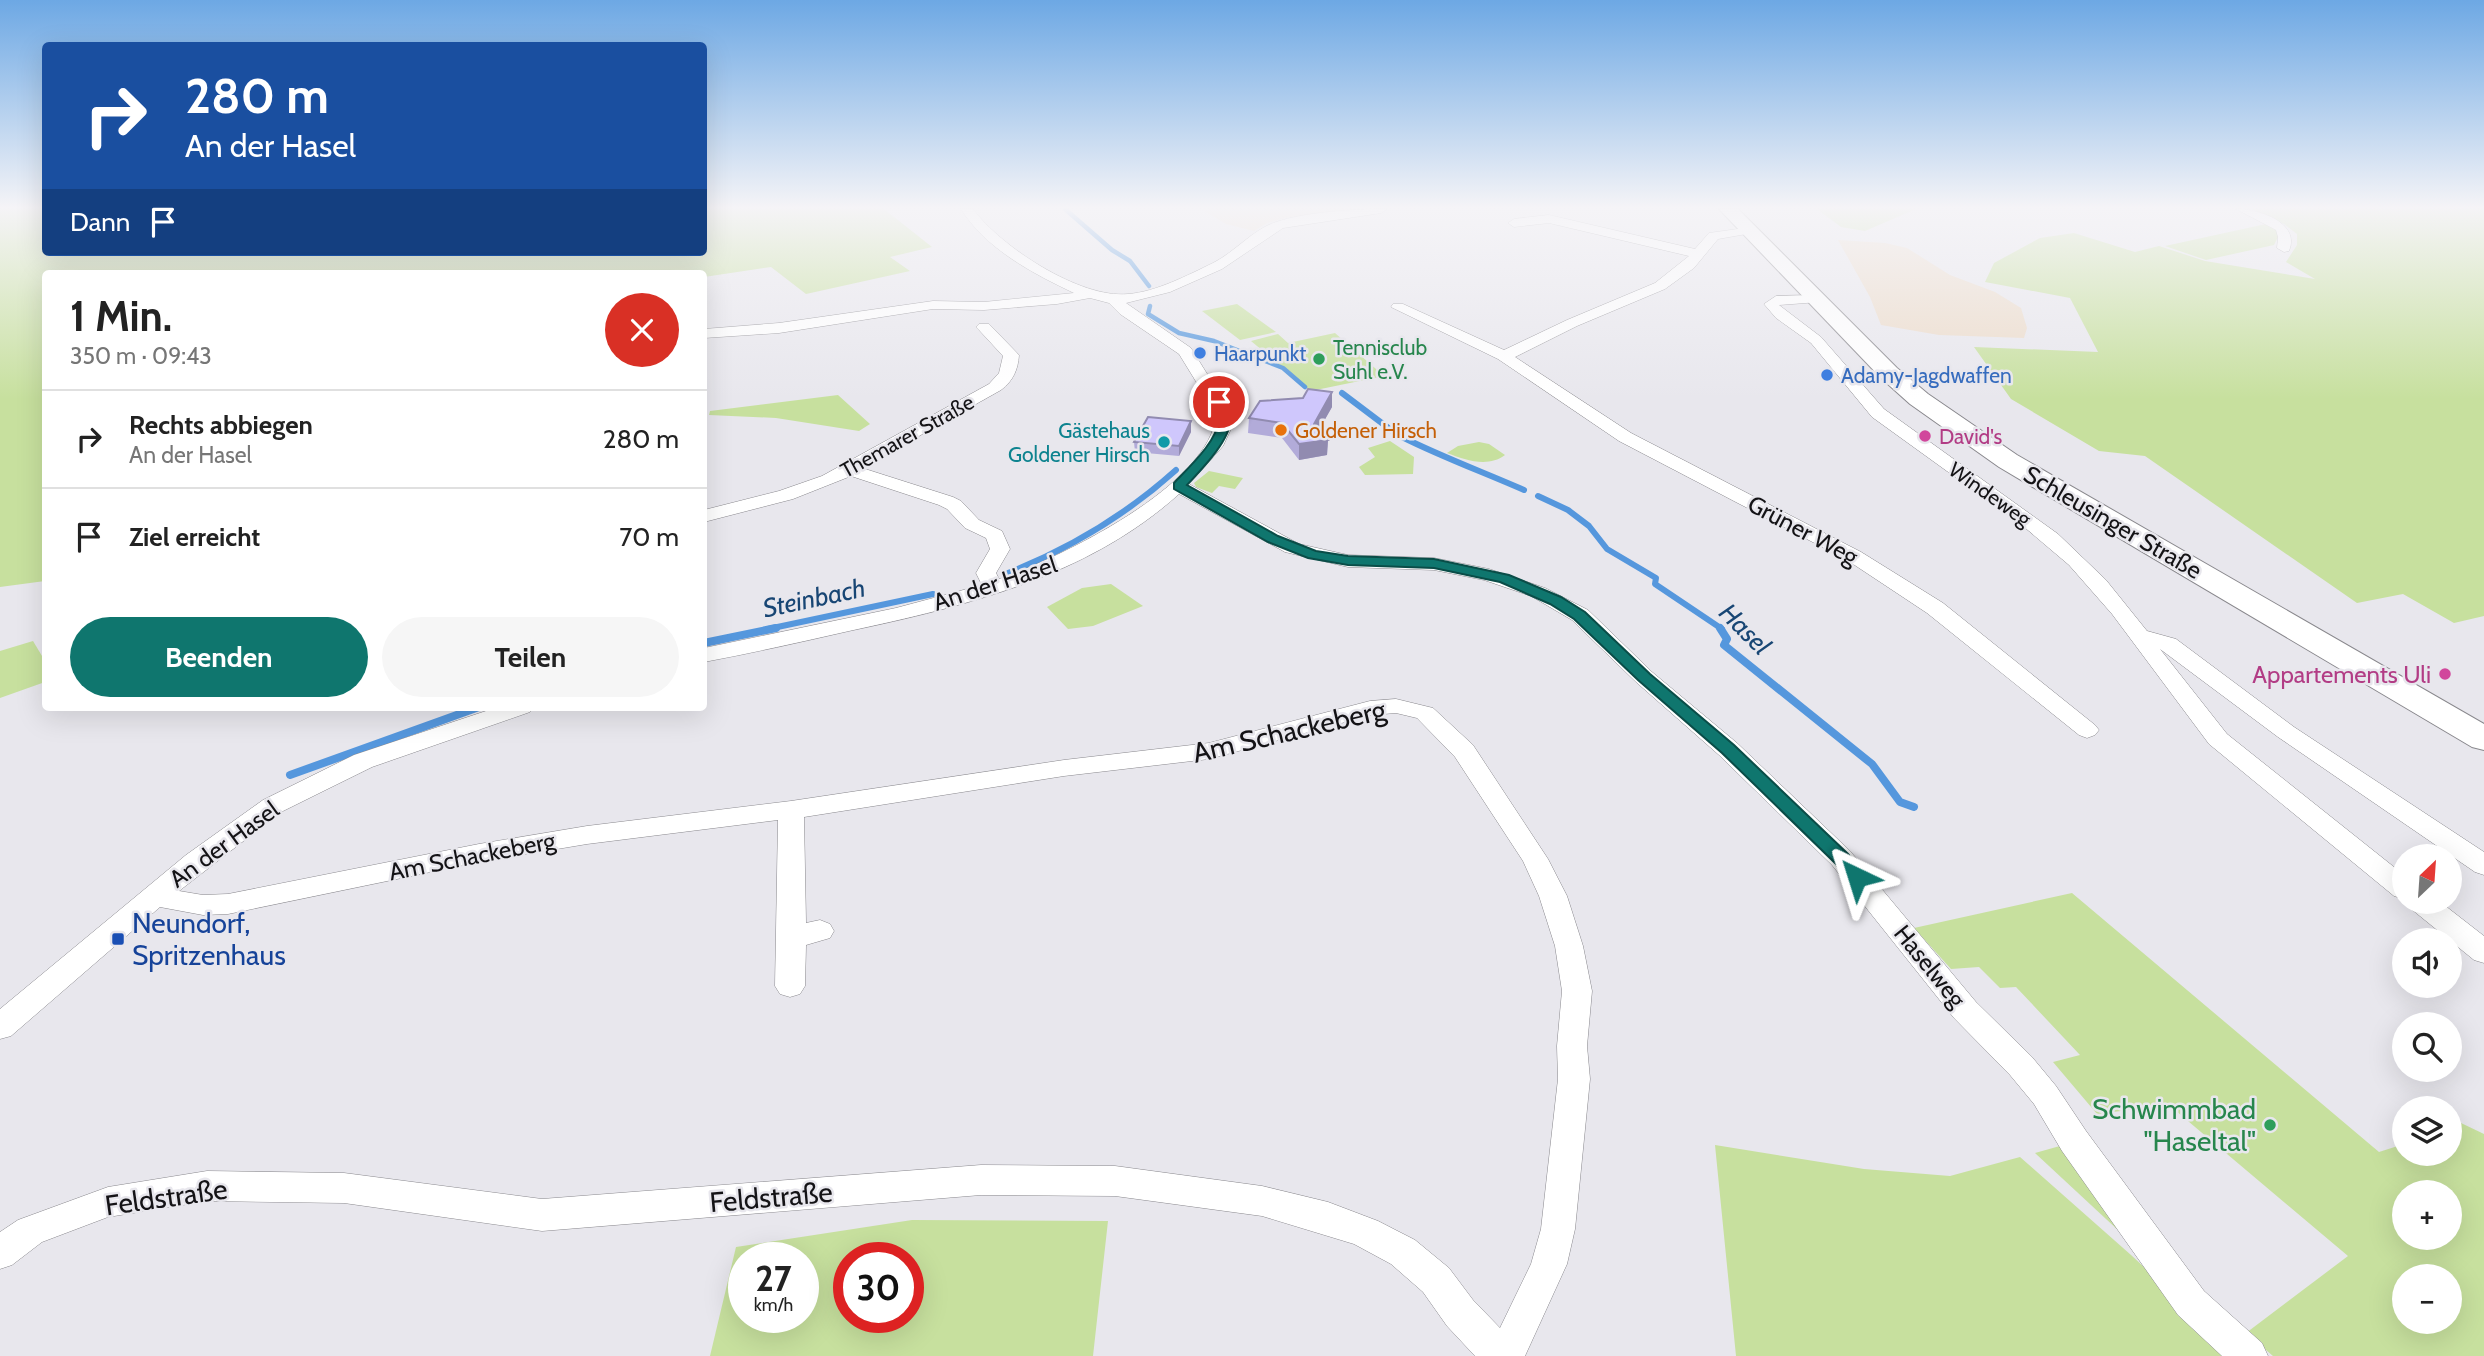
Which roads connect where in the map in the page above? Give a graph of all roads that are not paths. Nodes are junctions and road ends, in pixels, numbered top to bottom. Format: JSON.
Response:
{"nodes":[{"id":1,"x":1046,"y":272,"type":"edge"},
{"id":2,"x":1202,"y":272,"type":"edge"},
{"id":3,"x":1680,"y":272,"type":"edge"},
{"id":4,"x":1788,"y":272,"type":"edge"},
{"id":5,"x":1091,"y":294,"type":"junction"},
{"id":6,"x":1114,"y":299,"type":"junction"},
{"id":7,"x":1814,"y":299,"type":"junction"},
{"id":8,"x":1057,"y":300,"type":"junction"},
{"id":9,"x":964,"y":305,"type":"junction"},
{"id":10,"x":1398,"y":307,"type":"dead end"},
{"id":11,"x":984,"y":327,"type":"junction"},
{"id":12,"x":707,"y":334,"type":"edge"},
{"id":13,"x":1504,"y":356,"type":"junction"},
{"id":14,"x":850,"y":470,"type":"junction"},
{"id":15,"x":1179,"y":486,"type":"junction"},
{"id":16,"x":707,"y":515,"type":"edge"},
{"id":17,"x":994,"y":588,"type":"junction"},
{"id":18,"x":2144,"y":637,"type":"junction"},
{"id":19,"x":707,"y":654,"type":"edge"},
{"id":20,"x":510,"y":711,"type":"edge"},
{"id":21,"x":2087,"y":730,"type":"dead end"},
{"id":22,"x":2484,"y":739,"type":"edge"},
{"id":23,"x":791,"y":810,"type":"junction"},
{"id":24,"x":2484,"y":865,"type":"edge"},
{"id":25,"x":2392,"y":879,"type":"edge"},
{"id":26,"x":154,"y":896,"type":"junction"},
{"id":27,"x":2436,"y":914,"type":"edge"},
{"id":28,"x":820,"y":931,"type":"dead end"},
{"id":29,"x":792,"y":937,"type":"junction"},
{"id":30,"x":2484,"y":952,"type":"edge"},
{"id":31,"x":790,"y":986,"type":"dead end"},
{"id":32,"x":0,"y":1027,"type":"edge"},
{"id":33,"x":0,"y":1253,"type":"edge"},
{"id":34,"x":1504,"y":1356,"type":"edge"},
{"id":35,"x":2249,"y":1356,"type":"edge"}],
"edges":[{"from":1,"to":5,"type":"street","name":"An der Hasel"},
{"from":2,"to":6,"type":"street"},
{"from":3,"to":13,"type":"street"},
{"from":4,"to":7,"type":"main road","name":"Schleusinger Straße"},
{"from":5,"to":6,"type":"street","name":"An der Hasel"},
{"from":5,"to":8,"type":"street"},
{"from":6,"to":15,"type":"street","name":"An der Hasel"},
{"from":7,"to":18,"type":"street","name":"Windeweg"},
{"from":7,"to":22,"type":"main road","name":"Schleusinger Straße"},
{"from":8,"to":9,"type":"street"},
{"from":8,"to":11,"type":"street"},
{"from":9,"to":11,"type":"street"},
{"from":9,"to":12,"type":"street"},
{"from":10,"to":13,"type":"street","name":"Grüner Weg"},
{"from":11,"to":14,"type":"street","name":"Themarer Straße"},
{"from":13,"to":21,"type":"street","name":"Grüner Weg"},
{"from":14,"to":16,"type":"street","name":"Themarer Straße"},
{"from":14,"to":17,"type":"street"},
{"from":15,"to":17,"type":"street","name":"An der Hasel"},
{"from":15,"to":35,"type":"street","name":"Haselweg"},
{"from":17,"to":19,"type":"street","name":"An der Hasel"},
{"from":18,"to":24,"type":"street","name":"Windeweg"},
{"from":18,"to":25,"type":"street","name":"Windeweg"},
{"from":20,"to":26,"type":"street","name":"An der Hasel"},
{"from":23,"to":26,"type":"street","name":"Am Schackeberg"},
{"from":23,"to":29,"type":"street"},
{"from":23,"to":34,"type":"street","name":"Am Schackeberg"},
{"from":26,"to":32,"type":"street","name":"An der Hasel"},
{"from":27,"to":30,"type":"street"},
{"from":28,"to":29,"type":"street"},
{"from":29,"to":31,"type":"street"},
{"from":33,"to":34,"type":"street","name":"Feldstraße"}]}
